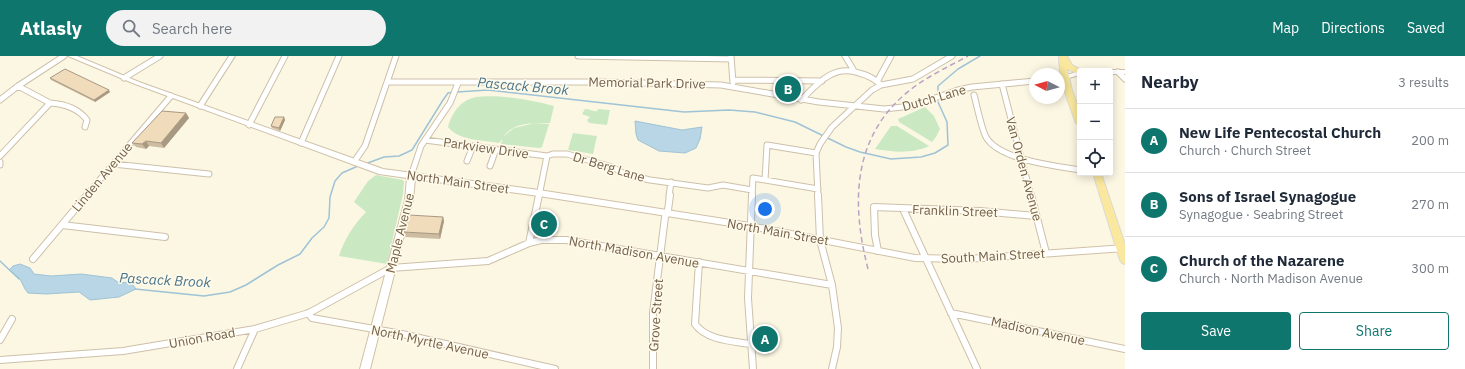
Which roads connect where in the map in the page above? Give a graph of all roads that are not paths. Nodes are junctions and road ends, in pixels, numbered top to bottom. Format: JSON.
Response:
{"nodes":[{"id":1,"x":64,"y":56,"type":"edge"},
{"id":2,"x":71,"y":56,"type":"edge"},
{"id":3,"x":160,"y":56,"type":"edge"},
{"id":4,"x":232,"y":56,"type":"edge"},
{"id":5,"x":285,"y":56,"type":"edge"},
{"id":6,"x":339,"y":56,"type":"edge"},
{"id":7,"x":396,"y":56,"type":"edge"},
{"id":8,"x":578,"y":56,"type":"edge"},
{"id":9,"x":845,"y":56,"type":"edge"},
{"id":10,"x":891,"y":56,"type":"edge"},
{"id":11,"x":952,"y":56,"type":"edge"},
{"id":12,"x":692,"y":57,"type":"edge"},
{"id":13,"x":731,"y":57,"type":"edge"},
{"id":14,"x":1063,"y":57,"type":"edge"},
{"id":15,"x":1062,"y":68,"type":"edge"},
{"id":16,"x":853,"y":69,"type":"junction"},
{"id":17,"x":1077,"y":71,"type":"edge"},
{"id":18,"x":1122,"y":72,"type":"edge"},
{"id":19,"x":1077,"y":74,"type":"edge"},
{"id":20,"x":1065,"y":77,"type":"edge"},
{"id":21,"x":124,"y":78,"type":"junction"},
{"id":22,"x":1125,"y":79,"type":"edge"},
{"id":23,"x":733,"y":80,"type":"junction"},
{"id":24,"x":822,"y":80,"type":"junction"},
{"id":25,"x":878,"y":80,"type":"junction"},
{"id":26,"x":388,"y":82,"type":"junction"},
{"id":27,"x":1029,"y":82,"type":"edge"},
{"id":28,"x":458,"y":83,"type":"junction"},
{"id":29,"x":1002,"y":84,"type":"junction"},
{"id":30,"x":881,"y":85,"type":"junction"},
{"id":31,"x":18,"y":86,"type":"junction"},
{"id":32,"x":1065,"y":86,"type":"edge"},
{"id":33,"x":734,"y":87,"type":"junction"},
{"id":34,"x":974,"y":95,"type":"dead end"},
{"id":35,"x":171,"y":96,"type":"junction"},
{"id":36,"x":0,"y":100,"type":"edge"},
{"id":37,"x":801,"y":100,"type":"junction"},
{"id":38,"x":50,"y":103,"type":"junction"},
{"id":39,"x":200,"y":106,"type":"junction"},
{"id":40,"x":856,"y":107,"type":"junction"},
{"id":41,"x":1077,"y":116,"type":"edge"},
{"id":42,"x":249,"y":125,"type":"junction"},
{"id":43,"x":85,"y":127,"type":"dead end"},
{"id":44,"x":425,"y":140,"type":"junction"},
{"id":45,"x":301,"y":143,"type":"junction"},
{"id":46,"x":472,"y":146,"type":"junction"},
{"id":47,"x":496,"y":149,"type":"junction"},
{"id":48,"x":816,"y":153,"type":"junction"},
{"id":49,"x":0,"y":156,"type":"edge"},
{"id":50,"x":547,"y":156,"type":"junction"},
{"id":51,"x":1021,"y":159,"type":"junction"},
{"id":52,"x":467,"y":161,"type":"dead end"},
{"id":53,"x":0,"y":162,"type":"edge"},
{"id":54,"x":113,"y":164,"type":"junction"},
{"id":55,"x":359,"y":164,"type":"junction"},
{"id":56,"x":0,"y":165,"type":"edge"},
{"id":57,"x":490,"y":166,"type":"dead end"},
{"id":58,"x":1077,"y":169,"type":"edge"},
{"id":59,"x":209,"y":174,"type":"dead end"},
{"id":60,"x":412,"y":176,"type":"junction"},
{"id":61,"x":1097,"y":176,"type":"edge"},
{"id":62,"x":765,"y":180,"type":"junction"},
{"id":63,"x":671,"y":182,"type":"junction"},
{"id":64,"x":818,"y":189,"type":"junction"},
{"id":65,"x":752,"y":190,"type":"junction"},
{"id":66,"x":539,"y":193,"type":"junction"},
{"id":67,"x":903,"y":209,"type":"junction"},
{"id":68,"x":666,"y":213,"type":"junction"},
{"id":69,"x":1036,"y":216,"type":"junction"},
{"id":70,"x":62,"y":224,"type":"junction"},
{"id":71,"x":750,"y":226,"type":"junction"},
{"id":72,"x":165,"y":237,"type":"dead end"},
{"id":73,"x":820,"y":240,"type":"junction"},
{"id":74,"x":529,"y":243,"type":"junction"},
{"id":75,"x":1123,"y":248,"type":"edge"},
{"id":76,"x":870,"y":250,"type":"junction"},
{"id":77,"x":1046,"y":254,"type":"junction"},
{"id":78,"x":661,"y":256,"type":"junction"},
{"id":79,"x":33,"y":259,"type":"dead end"},
{"id":80,"x":926,"y":259,"type":"junction"},
{"id":81,"x":1125,"y":260,"type":"edge"},
{"id":82,"x":698,"y":262,"type":"junction"},
{"id":83,"x":391,"y":268,"type":"junction"},
{"id":84,"x":750,"y":271,"type":"junction"},
{"id":85,"x":832,"y":285,"type":"junction"},
{"id":86,"x":308,"y":313,"type":"junction"},
{"id":87,"x":951,"y":313,"type":"junction"},
{"id":88,"x":12,"y":319,"type":"dead end"},
{"id":89,"x":254,"y":329,"type":"junction"},
{"id":90,"x":376,"y":330,"type":"junction"},
{"id":91,"x":0,"y":340,"type":"edge"},
{"id":92,"x":750,"y":344,"type":"junction"},
{"id":93,"x":1125,"y":349,"type":"edge"},
{"id":94,"x":0,"y":360,"type":"edge"},
{"id":95,"x":535,"y":367,"type":"edge"},
{"id":96,"x":237,"y":369,"type":"edge"},
{"id":97,"x":365,"y":369,"type":"edge"},
{"id":98,"x":555,"y":369,"type":"edge"},
{"id":99,"x":653,"y":369,"type":"edge"},
{"id":100,"x":753,"y":369,"type":"edge"},
{"id":101,"x":832,"y":369,"type":"edge"},
{"id":102,"x":977,"y":369,"type":"edge"}],
"edges":[{"from":1,"to":31,"type":"street"},
{"from":2,"to":21,"type":"main road","name":"North Main Street"},
{"from":3,"to":21,"type":"street"},
{"from":4,"to":39,"type":"street"},
{"from":5,"to":42,"type":"street"},
{"from":6,"to":45,"type":"street"},
{"from":7,"to":26,"type":"street"},
{"from":8,"to":12,"type":"street"},
{"from":9,"to":16,"type":"street"},
{"from":10,"to":25,"type":"street"},
{"from":11,"to":30,"type":"street"},
{"from":12,"to":13,"type":"street"},
{"from":13,"to":23,"type":"street"},
{"from":14,"to":15,"type":"main road"},
{"from":14,"to":17,"type":"main road"},
{"from":16,"to":24,"type":"street"},
{"from":16,"to":25,"type":"street"},
{"from":18,"to":22,"type":"street"},
{"from":19,"to":20,"type":"main road"},
{"from":21,"to":35,"type":"main road","name":"North Main Street"},
{"from":23,"to":24,"type":"street"},
{"from":23,"to":33,"type":"street"},
{"from":24,"to":37,"type":"street"},
{"from":25,"to":30,"type":"street"},
{"from":26,"to":28,"type":"street","name":"Memorial Park Drive"},
{"from":26,"to":55,"type":"street"},
{"from":27,"to":29,"type":"street","name":"Dutch Lane"},
{"from":28,"to":33,"type":"street","name":"Memorial Park Drive"},
{"from":28,"to":44,"type":"street","name":"Maple Avenue"},
{"from":29,"to":40,"type":"street","name":"Dutch Lane"},
{"from":29,"to":51,"type":"street","name":"Van Orden Avenue"},
{"from":30,"to":40,"type":"street"},
{"from":31,"to":36,"type":"street"},
{"from":31,"to":38,"type":"street"},
{"from":32,"to":41,"type":"main road"},
{"from":33,"to":37,"type":"street","name":"Memorial Park Drive"},
{"from":34,"to":51,"type":"street"},
{"from":35,"to":39,"type":"main road","name":"North Main Street"},
{"from":35,"to":54,"type":"street","name":"Linden Avenue"},
{"from":37,"to":40,"type":"street","name":"Memorial Park Drive"},
{"from":38,"to":43,"type":"street"},
{"from":38,"to":49,"type":"street"},
{"from":39,"to":42,"type":"main road","name":"North Main Street"},
{"from":40,"to":48,"type":"street"},
{"from":42,"to":45,"type":"main road","name":"North Main Street"},
{"from":44,"to":46,"type":"street","name":"Parkview Drive"},
{"from":44,"to":60,"type":"street","name":"Maple Avenue"},
{"from":45,"to":55,"type":"main road","name":"North Main Street"},
{"from":46,"to":47,"type":"street","name":"Parkview Drive"},
{"from":46,"to":52,"type":"street"},
{"from":47,"to":50,"type":"street","name":"Parkview Drive"},
{"from":47,"to":57,"type":"street"},
{"from":48,"to":62,"type":"street"},
{"from":48,"to":64,"type":"street"},
{"from":50,"to":63,"type":"street","name":"Dr Berg Lane"},
{"from":50,"to":66,"type":"street"},
{"from":51,"to":58,"type":"street"},
{"from":51,"to":69,"type":"street","name":"Van Orden Avenue"},
{"from":53,"to":56,"type":"street"},
{"from":54,"to":59,"type":"street"},
{"from":54,"to":70,"type":"street","name":"Linden Avenue"},
{"from":55,"to":60,"type":"main road","name":"North Main Street"},
{"from":60,"to":66,"type":"main road","name":"North Main Street"},
{"from":60,"to":83,"type":"main road","name":"Maple Avenue"},
{"from":61,"to":75,"type":"main road"},
{"from":62,"to":64,"type":"street"},
{"from":62,"to":65,"type":"street"},
{"from":63,"to":65,"type":"street","name":"Dr Berg Lane"},
{"from":63,"to":68,"type":"street"},
{"from":64,"to":73,"type":"street"},
{"from":65,"to":71,"type":"street"},
{"from":66,"to":68,"type":"main road","name":"North Main Street"},
{"from":66,"to":74,"type":"street"},
{"from":67,"to":69,"type":"street","name":"Franklin Street"},
{"from":67,"to":76,"type":"street","name":"Franklin Street"},
{"from":67,"to":80,"type":"street"},
{"from":68,"to":71,"type":"main road","name":"North Main Street"},
{"from":68,"to":78,"type":"street","name":"Grove Street"},
{"from":69,"to":77,"type":"street","name":"Van Orden Avenue"},
{"from":70,"to":72,"type":"street"},
{"from":70,"to":79,"type":"street","name":"Linden Avenue"},
{"from":71,"to":73,"type":"main road","name":"North Main Street"},
{"from":71,"to":84,"type":"street"},
{"from":73,"to":76,"type":"main road","name":"North Main Street"},
{"from":73,"to":85,"type":"street"},
{"from":74,"to":78,"type":"street","name":"North Madison Avenue"},
{"from":74,"to":83,"type":"street","name":"North Madison Avenue"},
{"from":75,"to":77,"type":"main road","name":"South Main Street"},
{"from":75,"to":81,"type":"main road"},
{"from":76,"to":80,"type":"main road","name":"South Main Street"},
{"from":77,"to":80,"type":"main road","name":"South Main Street"},
{"from":78,"to":82,"type":"street","name":"North Madison Avenue"},
{"from":78,"to":99,"type":"street","name":"Grove Street"},
{"from":80,"to":87,"type":"street"},
{"from":82,"to":84,"type":"street","name":"North Madison Avenue"},
{"from":82,"to":92,"type":"street"},
{"from":83,"to":86,"type":"street","name":"Union Road"},
{"from":83,"to":90,"type":"main road","name":"Maple Avenue"},
{"from":84,"to":85,"type":"street","name":"North Madison Avenue"},
{"from":84,"to":92,"type":"street"},
{"from":85,"to":101,"type":"street"},
{"from":86,"to":89,"type":"street","name":"Union Road"},
{"from":86,"to":90,"type":"street","name":"North Myrtle Avenue"},
{"from":87,"to":93,"type":"street","name":"Madison Avenue"},
{"from":87,"to":102,"type":"street"},
{"from":88,"to":91,"type":"street"},
{"from":89,"to":94,"type":"street","name":"Union Road"},
{"from":89,"to":96,"type":"street"},
{"from":90,"to":95,"type":"street","name":"North Myrtle Avenue"},
{"from":90,"to":97,"type":"main road","name":"Maple Avenue"},
{"from":92,"to":100,"type":"street"},
{"from":95,"to":98,"type":"street","name":"North Myrtle Avenue"}]}
